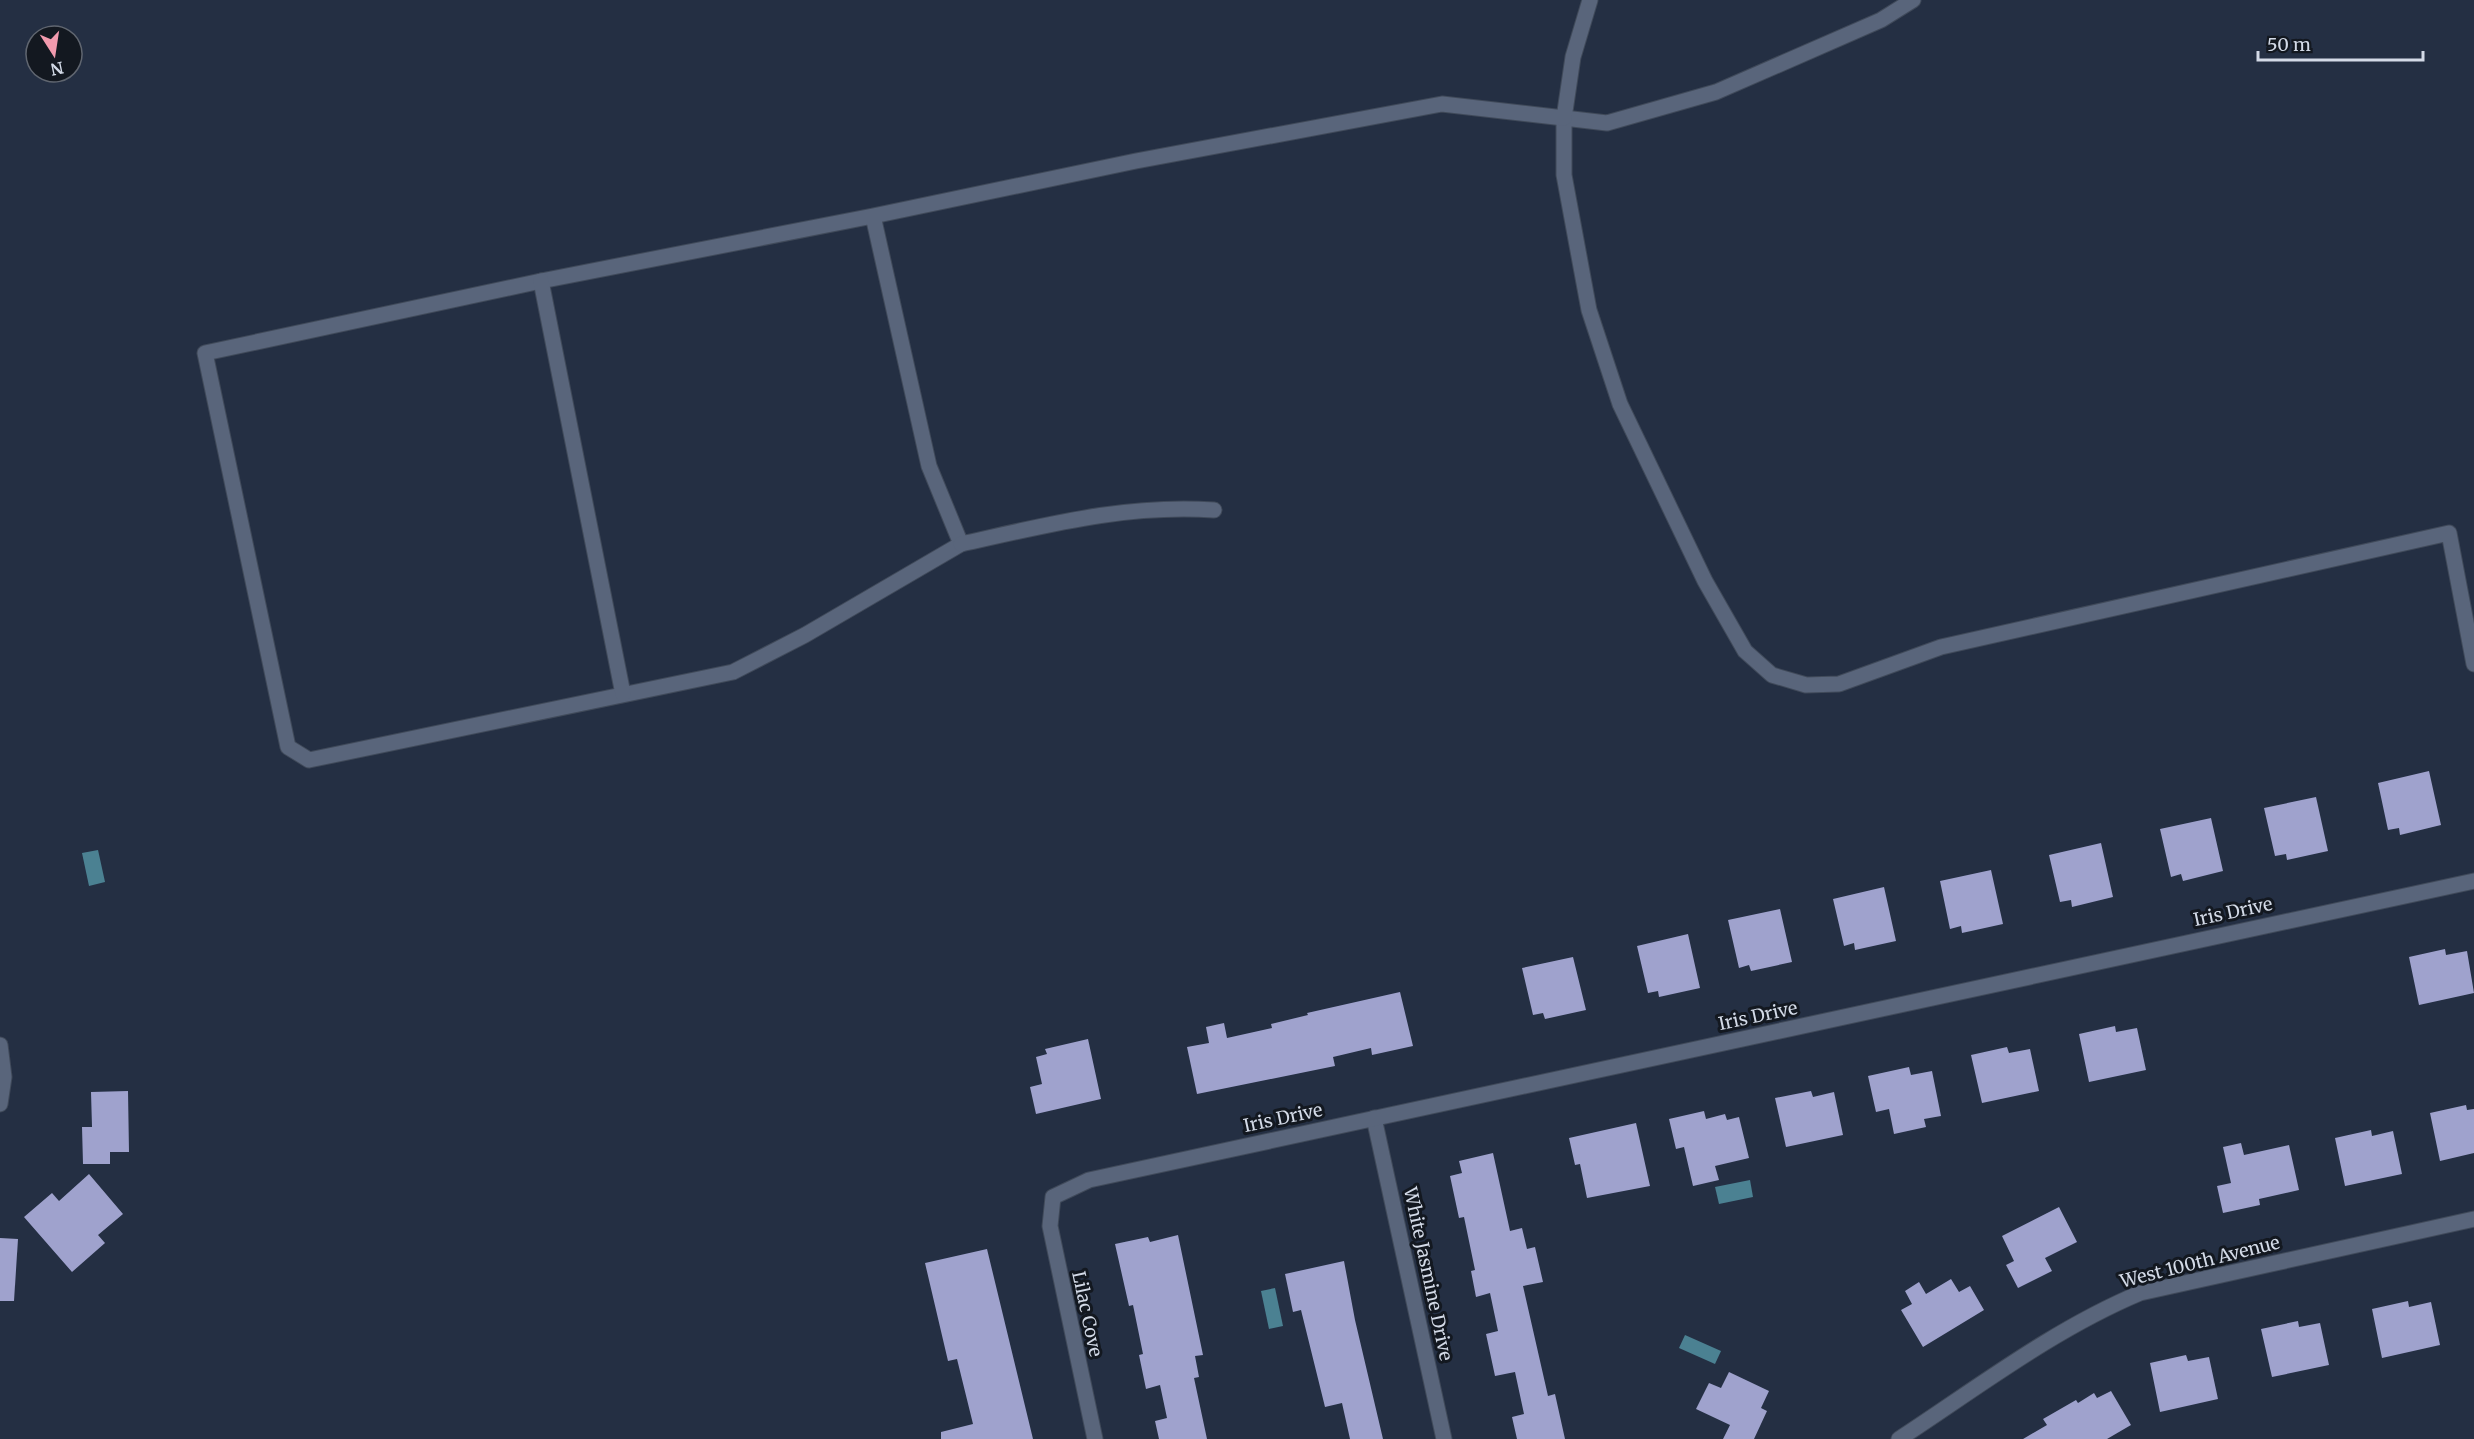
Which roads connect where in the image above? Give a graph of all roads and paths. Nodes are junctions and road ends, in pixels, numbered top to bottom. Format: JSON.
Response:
{"nodes":[{"id":1,"x":1590,"y":0,"type":"edge"},
{"id":2,"x":1913,"y":0,"type":"edge"},
{"id":3,"x":1564,"y":118,"type":"junction"},
{"id":4,"x":873,"y":216,"type":"junction"},
{"id":5,"x":541,"y":281,"type":"junction"},
{"id":6,"x":1214,"y":510,"type":"dead end"},
{"id":7,"x":961,"y":544,"type":"junction"},
{"id":8,"x":2474,"y":664,"type":"edge"},
{"id":9,"x":623,"y":694,"type":"junction"},
{"id":10,"x":2474,"y":881,"type":"edge"},
{"id":11,"x":0,"y":1045,"type":"edge"},
{"id":12,"x":0,"y":1104,"type":"edge"},
{"id":13,"x":1374,"y":1118,"type":"junction"},
{"id":14,"x":1053,"y":1197,"type":"joint"},
{"id":15,"x":2474,"y":1219,"type":"edge"},
{"id":16,"x":1095,"y":1439,"type":"edge"},
{"id":17,"x":1444,"y":1439,"type":"edge"},
{"id":18,"x":1899,"y":1439,"type":"edge"}],
"edges":[{"from":1,"to":3,"type":"street"},
{"from":2,"to":3,"type":"street"},
{"from":3,"to":4,"type":"street"},
{"from":3,"to":8,"type":"street"},
{"from":4,"to":5,"type":"street"},
{"from":4,"to":7,"type":"street"},
{"from":5,"to":9,"type":"street"},
{"from":5,"to":9,"type":"street"},
{"from":6,"to":7,"type":"street"},
{"from":7,"to":9,"type":"street"},
{"from":10,"to":13,"type":"street","name":"Iris Drive"},
{"from":11,"to":12,"type":"street"},
{"from":13,"to":14,"type":"street","name":"Iris Drive"},
{"from":13,"to":17,"type":"street","name":"White Jasmine Drive"},
{"from":14,"to":16,"type":"street","name":"Lilac Cove"},
{"from":15,"to":18,"type":"street","name":"West 100th Avenue"}]}
